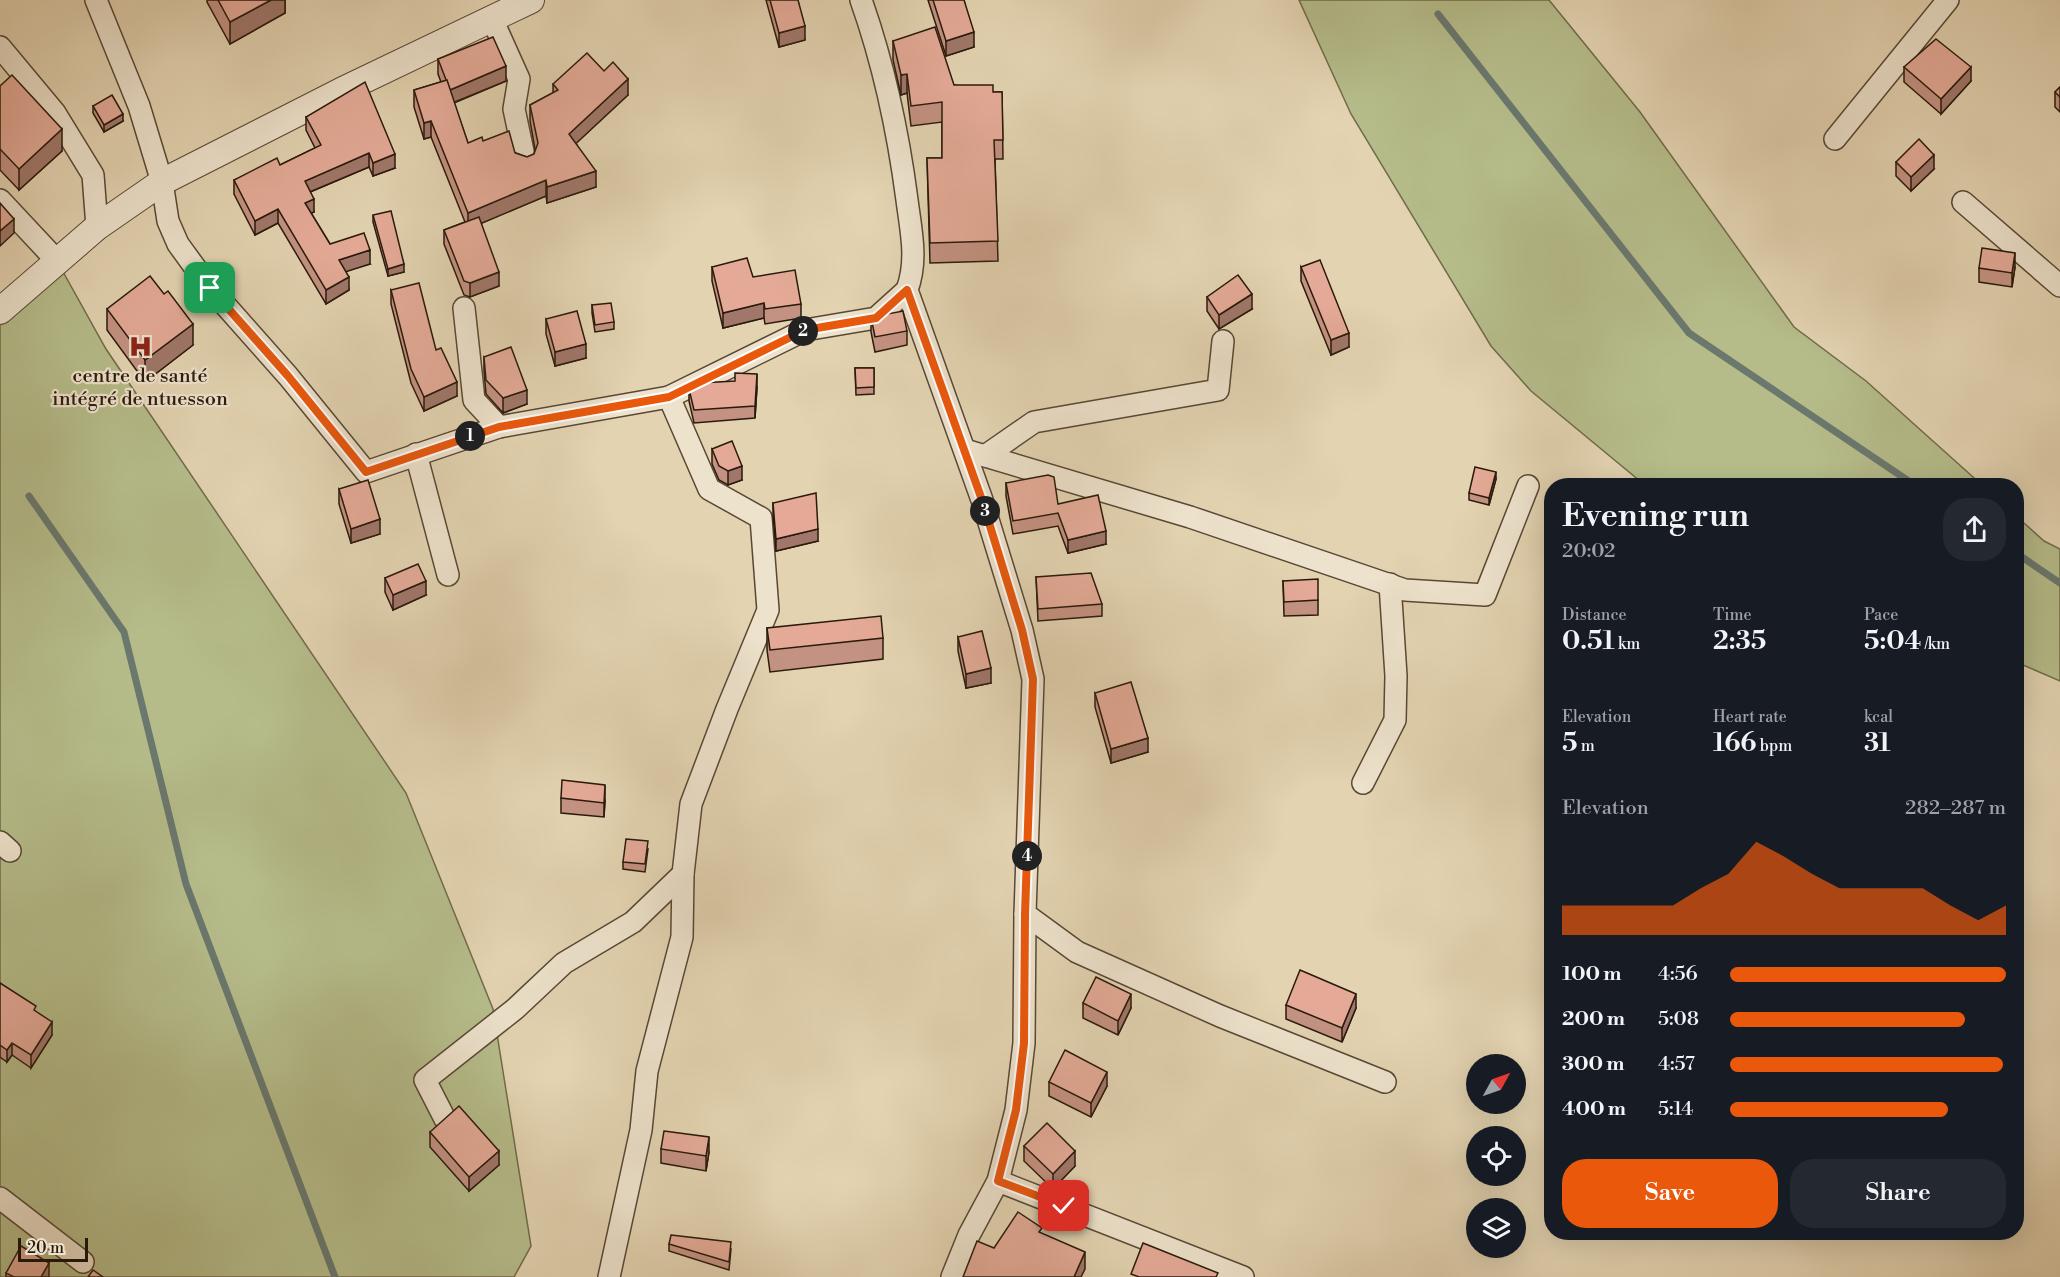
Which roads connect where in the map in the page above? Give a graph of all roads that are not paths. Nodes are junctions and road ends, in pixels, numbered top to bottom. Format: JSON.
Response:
{"nodes":[{"id":1,"x":96,"y":0,"type":"edge"},
{"id":2,"x":531,"y":0,"type":"edge"},
{"id":3,"x":861,"y":0,"type":"edge"},
{"id":4,"x":1948,"y":0,"type":"edge"},
{"id":5,"x":492,"y":19,"type":"junction"},
{"id":6,"x":0,"y":47,"type":"edge"},
{"id":7,"x":1835,"y":139,"type":"dead end"},
{"id":8,"x":525,"y":161,"type":"edge"},
{"id":9,"x":162,"y":182,"type":"junction"},
{"id":10,"x":0,"y":200,"type":"edge"},
{"id":11,"x":1963,"y":202,"type":"dead end"},
{"id":12,"x":97,"y":227,"type":"junction"},
{"id":13,"x":57,"y":261,"type":"junction"},
{"id":14,"x":2060,"y":286,"type":"edge"},
{"id":15,"x":907,"y":290,"type":"junction"},
{"id":16,"x":464,"y":309,"type":"dead end"},
{"id":17,"x":0,"y":311,"type":"edge"},
{"id":18,"x":1223,"y":341,"type":"dead end"},
{"id":19,"x":669,"y":397,"type":"junction"},
{"id":20,"x":499,"y":427,"type":"junction"},
{"id":21,"x":975,"y":453,"type":"junction"},
{"id":22,"x":416,"y":454,"type":"junction"},
{"id":23,"x":1528,"y":486,"type":"dead end"},
{"id":24,"x":448,"y":575,"type":"dead end"},
{"id":25,"x":1389,"y":584,"type":"junction"},
{"id":26,"x":1363,"y":783,"type":"dead end"},
{"id":27,"x":683,"y":874,"type":"junction"},
{"id":28,"x":1025,"y":914,"type":"junction"},
{"id":29,"x":1385,"y":1082,"type":"dead end"},
{"id":30,"x":445,"y":1119,"type":"edge"},
{"id":31,"x":998,"y":1181,"type":"junction"},
{"id":32,"x":0,"y":1198,"type":"edge"},
{"id":33,"x":83,"y":1262,"type":"dead end"},
{"id":34,"x":609,"y":1277,"type":"edge"},
{"id":35,"x":952,"y":1277,"type":"edge"},
{"id":36,"x":1243,"y":1277,"type":"edge"}],
"edges":[{"from":1,"to":9,"type":"street"},
{"from":2,"to":5,"type":"street"},
{"from":3,"to":15,"type":"street"},
{"from":4,"to":7,"type":"street"},
{"from":5,"to":8,"type":"street"},
{"from":5,"to":9,"type":"street"},
{"from":6,"to":12,"type":"street"},
{"from":9,"to":12,"type":"street"},
{"from":9,"to":22,"type":"street"},
{"from":10,"to":13,"type":"street"},
{"from":11,"to":14,"type":"street"},
{"from":12,"to":13,"type":"street"},
{"from":13,"to":17,"type":"street"},
{"from":15,"to":19,"type":"street"},
{"from":15,"to":21,"type":"street"},
{"from":16,"to":20,"type":"street"},
{"from":18,"to":21,"type":"street"},
{"from":19,"to":20,"type":"street"},
{"from":19,"to":27,"type":"street"},
{"from":20,"to":22,"type":"street"},
{"from":21,"to":25,"type":"street"},
{"from":21,"to":28,"type":"street"},
{"from":22,"to":24,"type":"street"},
{"from":23,"to":25,"type":"street"},
{"from":25,"to":26,"type":"street"},
{"from":27,"to":30,"type":"street"},
{"from":27,"to":34,"type":"street"},
{"from":28,"to":29,"type":"street"},
{"from":28,"to":31,"type":"street"},
{"from":31,"to":35,"type":"street"},
{"from":31,"to":36,"type":"street"},
{"from":32,"to":33,"type":"street"}]}
